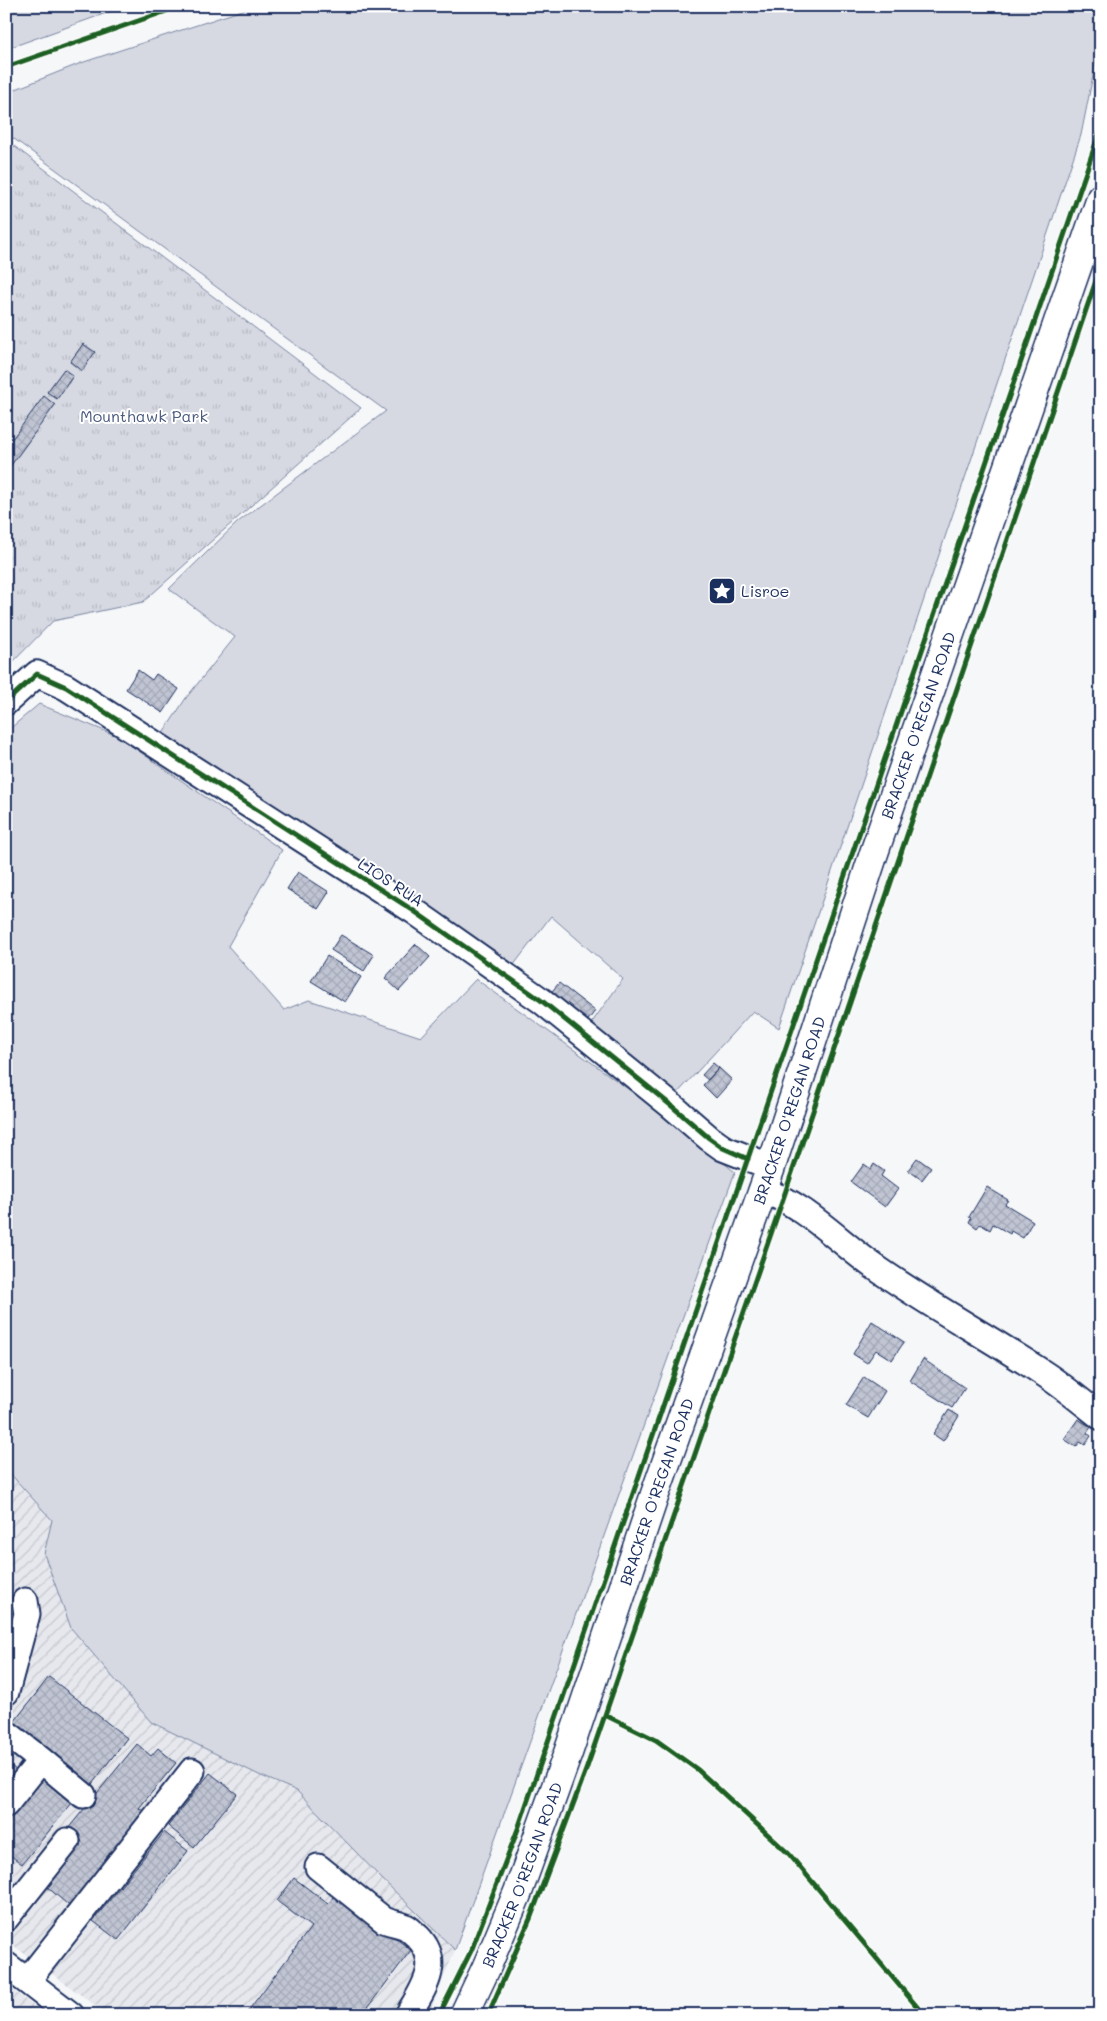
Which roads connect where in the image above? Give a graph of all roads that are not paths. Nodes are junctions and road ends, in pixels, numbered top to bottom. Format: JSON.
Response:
{"nodes":[{"id":1,"x":1101,"y":198,"type":"edge"},
{"id":2,"x":6,"y":702,"type":"edge"},
{"id":3,"x":766,"y":1178,"type":"junction"},
{"id":4,"x":1101,"y":1417,"type":"edge"},
{"id":5,"x":25,"y":1602,"type":"dead end"},
{"id":6,"x":6,"y":1692,"type":"edge"},
{"id":7,"x":9,"y":1735,"type":"dead end"},
{"id":8,"x":41,"y":1760,"type":"junction"},
{"id":9,"x":192,"y":1771,"type":"dead end"},
{"id":10,"x":84,"y":1794,"type":"dead end"},
{"id":11,"x":6,"y":1804,"type":"edge"},
{"id":12,"x":67,"y":1841,"type":"dead end"},
{"id":13,"x":318,"y":1867,"type":"dead end"},
{"id":14,"x":6,"y":1918,"type":"edge"},
{"id":15,"x":6,"y":1965,"type":"edge"},
{"id":16,"x":28,"y":1981,"type":"junction"},
{"id":17,"x":71,"y":2015,"type":"edge"},
{"id":18,"x":408,"y":2015,"type":"edge"},
{"id":19,"x":464,"y":2015,"type":"edge"}],
"edges":[{"from":1,"to":3,"type":"main road","name":"BRACKER O'REGAN ROAD"},
{"from":2,"to":3,"type":"street","name":"LIOS RUA"},
{"from":3,"to":4,"type":"street"},
{"from":3,"to":19,"type":"main road","name":"BRACKER O'REGAN ROAD"},
{"from":5,"to":6,"type":"street"},
{"from":7,"to":8,"type":"street"},
{"from":8,"to":10,"type":"street"},
{"from":8,"to":11,"type":"street"},
{"from":9,"to":16,"type":"street"},
{"from":12,"to":14,"type":"street"},
{"from":13,"to":18,"type":"street"},
{"from":15,"to":16,"type":"street"},
{"from":16,"to":17,"type":"street"}]}
